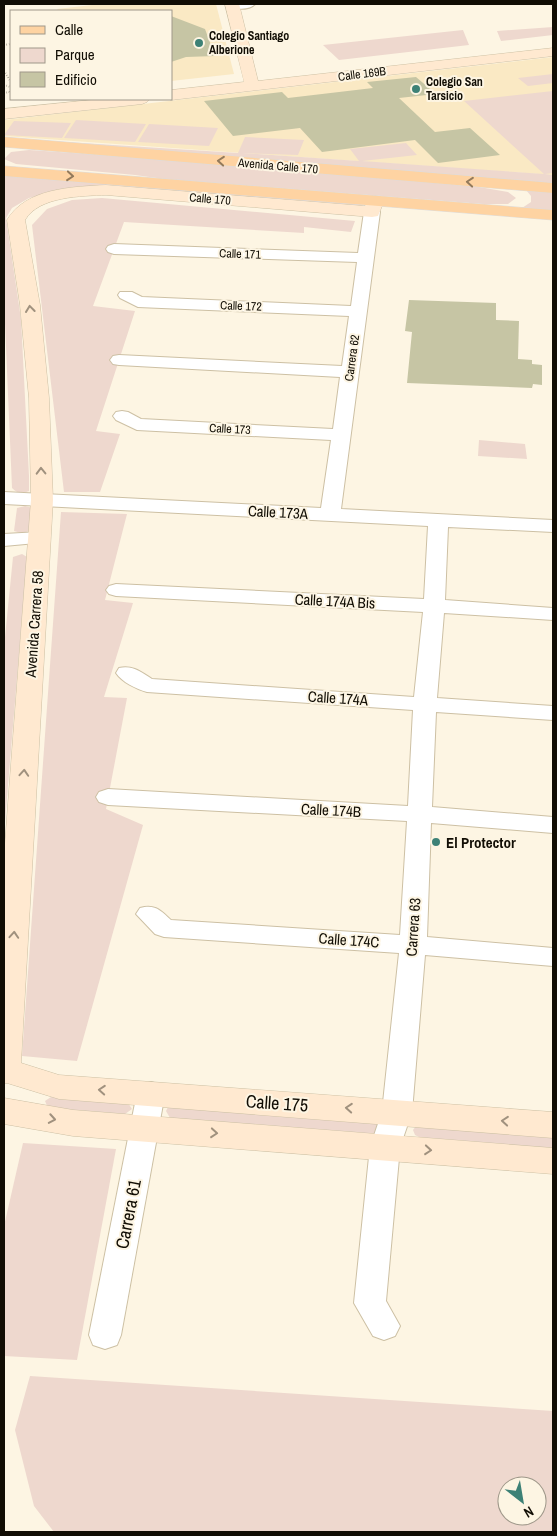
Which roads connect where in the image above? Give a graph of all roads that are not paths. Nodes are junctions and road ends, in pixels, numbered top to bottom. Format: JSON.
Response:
{"nodes":[{"id":1,"x":249,"y":4,"type":"edge"},
{"id":2,"x":233,"y":5,"type":"edge"},
{"id":3,"x":553,"y":43,"type":"edge"},
{"id":4,"x":553,"y":52,"type":"edge"},
{"id":5,"x":250,"y":82,"type":"junction"},
{"id":6,"x":172,"y":86,"type":"edge"},
{"id":7,"x":172,"y":95,"type":"edge"},
{"id":8,"x":133,"y":100,"type":"edge"},
{"id":9,"x":4,"y":114,"type":"edge"},
{"id":10,"x":4,"y":142,"type":"edge"},
{"id":11,"x":4,"y":152,"type":"edge"},
{"id":12,"x":170,"y":156,"type":"junction"},
{"id":13,"x":4,"y":166,"type":"edge"},
{"id":14,"x":4,"y":171,"type":"edge"},
{"id":15,"x":31,"y":173,"type":"junction"},
{"id":16,"x":499,"y":184,"type":"junction"},
{"id":17,"x":553,"y":188,"type":"edge"},
{"id":18,"x":49,"y":198,"type":"joint"},
{"id":19,"x":397,"y":203,"type":"junction"},
{"id":20,"x":374,"y":207,"type":"junction"},
{"id":21,"x":553,"y":215,"type":"edge"},
{"id":22,"x":114,"y":249,"type":"dead end"},
{"id":23,"x":365,"y":258,"type":"junction"},
{"id":24,"x":126,"y":295,"type":"dead end"},
{"id":25,"x":358,"y":311,"type":"junction"},
{"id":26,"x":119,"y":360,"type":"dead end"},
{"id":27,"x":350,"y":372,"type":"junction"},
{"id":28,"x":122,"y":416,"type":"dead end"},
{"id":29,"x":341,"y":435,"type":"junction"},
{"id":30,"x":4,"y":498,"type":"edge"},
{"id":31,"x":42,"y":500,"type":"junction"},
{"id":32,"x":330,"y":515,"type":"junction"},
{"id":33,"x":438,"y":520,"type":"junction"},
{"id":34,"x":553,"y":526,"type":"edge"},
{"id":35,"x":4,"y":540,"type":"edge"},
{"id":36,"x":40,"y":542,"type":"junction"},
{"id":37,"x":4,"y":550,"type":"edge"},
{"id":38,"x":116,"y":590,"type":"dead end"},
{"id":39,"x":434,"y":606,"type":"junction"},
{"id":40,"x":553,"y":614,"type":"edge"},
{"id":41,"x":127,"y":673,"type":"dead end"},
{"id":42,"x":425,"y":704,"type":"junction"},
{"id":43,"x":553,"y":712,"type":"edge"},
{"id":44,"x":108,"y":797,"type":"dead end"},
{"id":45,"x":420,"y":814,"type":"junction"},
{"id":46,"x":553,"y":825,"type":"edge"},
{"id":47,"x":149,"y":914,"type":"dead end"},
{"id":48,"x":413,"y":944,"type":"junction"},
{"id":49,"x":553,"y":957,"type":"edge"},
{"id":50,"x":6,"y":1020,"type":"edge"},
{"id":51,"x":4,"y":1071,"type":"edge"},
{"id":52,"x":151,"y":1094,"type":"junction"},
{"id":53,"x":4,"y":1111,"type":"edge"},
{"id":54,"x":397,"y":1112,"type":"junction"},
{"id":55,"x":553,"y":1125,"type":"edge"},
{"id":56,"x":145,"y":1127,"type":"junction"},
{"id":57,"x":386,"y":1147,"type":"junction"},
{"id":58,"x":553,"y":1161,"type":"edge"},
{"id":59,"x":384,"y":1326,"type":"dead end"},
{"id":60,"x":105,"y":1335,"type":"dead end"}],
"edges":[{"from":1,"to":2,"type":"street"},
{"from":2,"to":5,"type":"street"},
{"from":3,"to":5,"type":"street","name":"Calle 169B"},
{"from":4,"to":5,"type":"street","name":"Calle 169B"},
{"from":5,"to":6,"type":"street","name":"Calle 169B"},
{"from":5,"to":7,"type":"street","name":"Calle 169B"},
{"from":8,"to":9,"type":"street"},
{"from":10,"to":12,"type":"main road","name":"Avenida Calle 170"},
{"from":11,"to":12,"type":"main road"},
{"from":16,"to":12,"type":"main road","name":"Avenida Calle 170","one_way":true},
{"from":13,"to":15,"type":"main road"},
{"from":14,"to":15,"type":"main road","name":"Avenida Calle 170"},
{"from":15,"to":20,"type":"main road","name":"Avenida Calle 170","one_way":true},
{"from":16,"to":17,"type":"main road","name":"Avenida Calle 170"},
{"from":16,"to":19,"type":"main road"},
{"from":18,"to":20,"type":"street","name":"Calle 170"},
{"from":31,"to":18,"type":"street","name":"Avenida Carrera 58","one_way":true},
{"from":19,"to":20,"type":"main road","name":"Avenida Calle 170"},
{"from":19,"to":21,"type":"main road","name":"Avenida Calle 170"},
{"from":20,"to":23,"type":"street","name":"Carrera 62"},
{"from":22,"to":23,"type":"street","name":"Calle 171"},
{"from":23,"to":25,"type":"street","name":"Carrera 62"},
{"from":24,"to":25,"type":"street","name":"Calle 172"},
{"from":25,"to":27,"type":"street","name":"Carrera 62"},
{"from":26,"to":27,"type":"street"},
{"from":27,"to":29,"type":"street","name":"Carrera 62"},
{"from":28,"to":29,"type":"street","name":"Calle 173"},
{"from":29,"to":32,"type":"street","name":"Carrera 62"},
{"from":30,"to":31,"type":"street","name":"Calle 173A"},
{"from":31,"to":32,"type":"street","name":"Calle 173A"},
{"from":31,"to":36,"type":"street","name":"Avenida Carrera 58"},
{"from":32,"to":33,"type":"street","name":"Calle 173A"},
{"from":33,"to":34,"type":"street","name":"Calle 173A"},
{"from":33,"to":39,"type":"street","name":"Carrera 63"},
{"from":35,"to":36,"type":"street"},
{"from":36,"to":37,"type":"street"},
{"from":50,"to":36,"type":"street","name":"Avenida Carrera 58","one_way":true},
{"from":38,"to":39,"type":"street","name":"Calle 174A Bis"},
{"from":39,"to":40,"type":"street","name":"Calle 174A Bis"},
{"from":39,"to":42,"type":"street","name":"Carrera 63"},
{"from":41,"to":42,"type":"street","name":"Calle 174A"},
{"from":42,"to":43,"type":"street","name":"Calle 174A"},
{"from":42,"to":45,"type":"street","name":"Carrera 63"},
{"from":44,"to":45,"type":"street","name":"Calle 174B"},
{"from":45,"to":46,"type":"street","name":"Calle 174B"},
{"from":45,"to":48,"type":"street","name":"Carrera 63"},
{"from":47,"to":48,"type":"street","name":"Calle 174C"},
{"from":48,"to":49,"type":"street","name":"Calle 174C"},
{"from":48,"to":54,"type":"street","name":"Carrera 63"},
{"from":50,"to":51,"type":"street","name":"Avenida Carrera 58"},
{"from":52,"to":51,"type":"street","name":"Calle 175","one_way":true},
{"from":54,"to":52,"type":"street","name":"Calle 175","one_way":true},
{"from":52,"to":56,"type":"street","name":"Carrera 61"},
{"from":53,"to":56,"type":"street","one_way":true},
{"from":55,"to":54,"type":"street","name":"Calle 175","one_way":true},
{"from":54,"to":57,"type":"street","name":"Carrera 63"},
{"from":56,"to":57,"type":"street","one_way":true},
{"from":56,"to":60,"type":"street","name":"Carrera 61"},
{"from":57,"to":58,"type":"street","one_way":true},
{"from":57,"to":59,"type":"street","name":"Carrera 63"}]}
